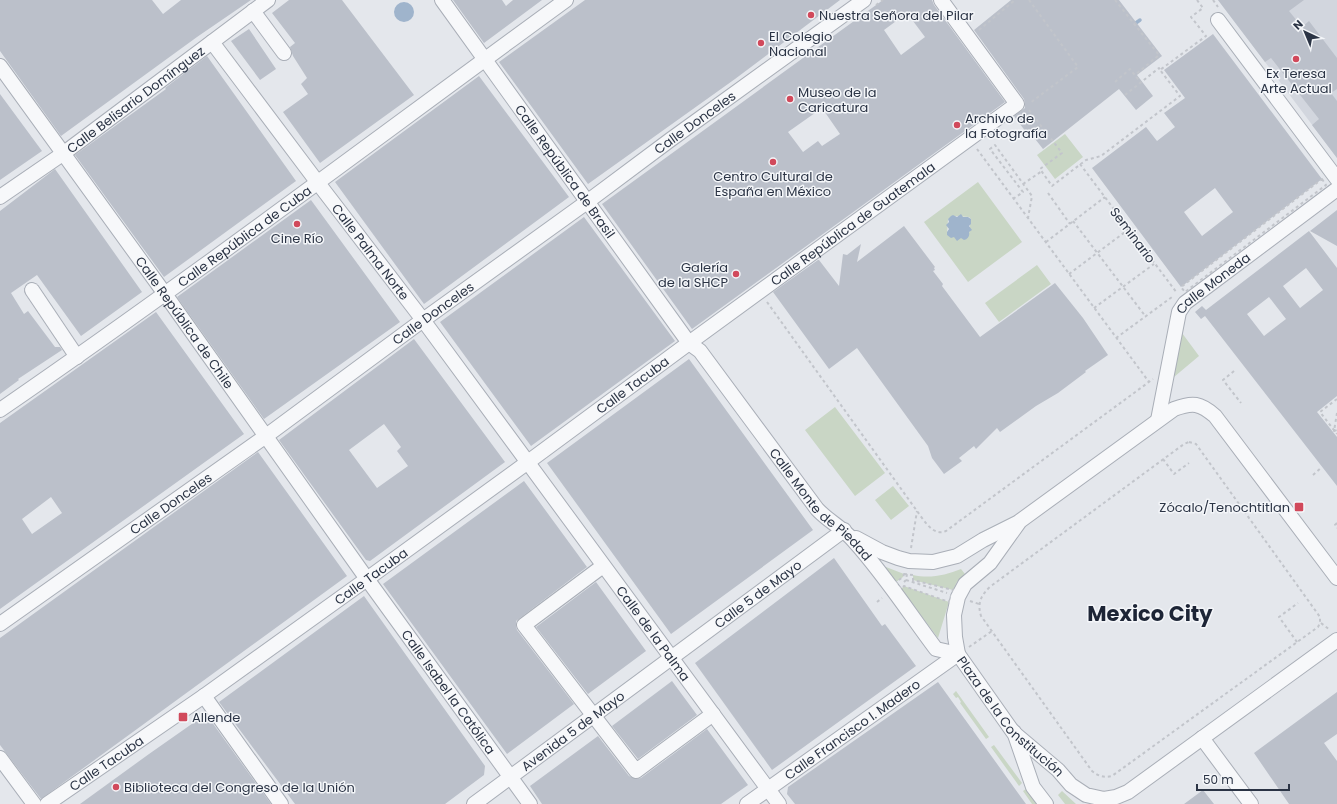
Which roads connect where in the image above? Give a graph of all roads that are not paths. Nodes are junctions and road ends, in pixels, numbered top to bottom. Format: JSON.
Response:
{"nodes":[{"id":1,"x":268,"y":0,"type":"edge"},
{"id":2,"x":442,"y":0,"type":"edge"},
{"id":3,"x":566,"y":0,"type":"edge"},
{"id":4,"x":941,"y":0,"type":"edge"},
{"id":5,"x":868,"y":4,"type":"edge"},
{"id":6,"x":253,"y":11,"type":"junction"},
{"id":7,"x":1218,"y":20,"type":"dead end"},
{"id":8,"x":212,"y":42,"type":"junction"},
{"id":9,"x":284,"y":53,"type":"dead end"},
{"id":10,"x":485,"y":59,"type":"junction"},
{"id":11,"x":0,"y":66,"type":"edge"},
{"id":12,"x":64,"y":153,"type":"junction"},
{"id":13,"x":1337,"y":179,"type":"edge"},
{"id":14,"x":318,"y":183,"type":"junction"},
{"id":15,"x":1337,"y":189,"type":"edge"},
{"id":16,"x":0,"y":197,"type":"edge"},
{"id":17,"x":587,"y":202,"type":"junction"},
{"id":18,"x":32,"y":290,"type":"dead end"},
{"id":19,"x":165,"y":294,"type":"junction"},
{"id":20,"x":423,"y":320,"type":"junction"},
{"id":21,"x":689,"y":343,"type":"junction"},
{"id":22,"x":77,"y":357,"type":"junction"},
{"id":23,"x":0,"y":410,"type":"edge"},
{"id":24,"x":1158,"y":420,"type":"junction"},
{"id":25,"x":266,"y":436,"type":"junction"},
{"id":26,"x":528,"y":462,"type":"junction"},
{"id":27,"x":1020,"y":522,"type":"junction"},
{"id":28,"x":844,"y":530,"type":"junction"},
{"id":29,"x":604,"y":566,"type":"junction"},
{"id":30,"x":1337,"y":578,"type":"edge"},
{"id":31,"x":367,"y":579,"type":"junction"},
{"id":32,"x":0,"y":624,"type":"edge"},
{"id":33,"x":1337,"y":640,"type":"edge"},
{"id":34,"x":958,"y":654,"type":"junction"},
{"id":35,"x":672,"y":657,"type":"junction"},
{"id":36,"x":204,"y":696,"type":"junction"},
{"id":37,"x":713,"y":714,"type":"junction"},
{"id":38,"x":593,"y":716,"type":"junction"},
{"id":39,"x":1013,"y":732,"type":"junction"},
{"id":40,"x":1202,"y":738,"type":"junction"},
{"id":41,"x":0,"y":758,"type":"edge"},
{"id":42,"x":510,"y":777,"type":"junction"},
{"id":43,"x":768,"y":789,"type":"junction"},
{"id":44,"x":34,"y":804,"type":"edge"},
{"id":45,"x":48,"y":804,"type":"edge"},
{"id":46,"x":281,"y":804,"type":"edge"},
{"id":47,"x":474,"y":804,"type":"edge"},
{"id":48,"x":530,"y":804,"type":"edge"},
{"id":49,"x":747,"y":804,"type":"edge"},
{"id":50,"x":779,"y":804,"type":"edge"},
{"id":51,"x":1046,"y":804,"type":"edge"},
{"id":52,"x":1251,"y":804,"type":"edge"}],
"edges":[{"from":1,"to":6,"type":"street","name":"Calle Belisario Domínguez"},
{"from":2,"to":10,"type":"street","name":"Calle República de Brasil"},
{"from":3,"to":10,"type":"street","name":"Calle República de Cuba"},
{"from":4,"to":21,"type":"street","name":"Calle República de Guatemala"},
{"from":5,"to":17,"type":"street","name":"Calle Donceles"},
{"from":6,"to":8,"type":"street","name":"Calle Belisario Domínguez"},
{"from":6,"to":9,"type":"street"},
{"from":7,"to":13,"type":"street"},
{"from":8,"to":12,"type":"street","name":"Calle Belisario Domínguez"},
{"from":8,"to":14,"type":"street","name":"Calle Palma Norte"},
{"from":10,"to":14,"type":"street","name":"Calle República de Cuba"},
{"from":10,"to":17,"type":"street","name":"Calle República de Brasil"},
{"from":11,"to":12,"type":"street","name":"Calle República de Chile"},
{"from":12,"to":16,"type":"street","name":"Calle Belisario Domínguez"},
{"from":12,"to":19,"type":"street","name":"Calle República de Chile"},
{"from":14,"to":19,"type":"street","name":"Calle República de Cuba"},
{"from":14,"to":20,"type":"street","name":"Calle Palma Norte"},
{"from":15,"to":24,"type":"street","name":"Calle Moneda"},
{"from":17,"to":20,"type":"street","name":"Calle Donceles"},
{"from":17,"to":21,"type":"street","name":"Calle República de Brasil"},
{"from":18,"to":22,"type":"street"},
{"from":19,"to":22,"type":"street","name":"Calle República de Cuba"},
{"from":19,"to":25,"type":"street","name":"Calle República de Chile"},
{"from":20,"to":25,"type":"street","name":"Calle Donceles"},
{"from":20,"to":26,"type":"street","name":"Calle Palma Norte"},
{"from":21,"to":26,"type":"street","name":"Calle Tacuba"},
{"from":21,"to":28,"type":"street","name":"Calle Monte de Piedad"},
{"from":22,"to":23,"type":"street","name":"Calle República de Cuba"},
{"from":24,"to":27,"type":"street","name":"Plaza de la Constitución"},
{"from":24,"to":30,"type":"street","name":"Plaza de la Constitución"},
{"from":25,"to":31,"type":"street","name":"Calle República de Chile"},
{"from":25,"to":32,"type":"street","name":"Calle Donceles"},
{"from":26,"to":29,"type":"street","name":"Calle de la Palma"},
{"from":26,"to":31,"type":"street","name":"Calle Tacuba"},
{"from":27,"to":28,"type":"street"},
{"from":27,"to":34,"type":"street","name":"Plaza de la Constitución"},
{"from":28,"to":34,"type":"street","name":"Calle Monte de Piedad"},
{"from":28,"to":35,"type":"street","name":"Calle 5 de Mayo"},
{"from":29,"to":35,"type":"street","name":"Calle de la Palma"},
{"from":29,"to":38,"type":"street"},
{"from":31,"to":36,"type":"street","name":"Calle Tacuba"},
{"from":31,"to":42,"type":"street","name":"Calle Isabel la Católica"},
{"from":33,"to":40,"type":"street","name":"Plaza de la Constitución"},
{"from":34,"to":39,"type":"street","name":"Plaza de la Constitución"},
{"from":34,"to":43,"type":"street","name":"Calle Francisco I. Madero"},
{"from":35,"to":37,"type":"street","name":"Calle de la Palma"},
{"from":35,"to":38,"type":"street","name":"Avenida 5 de Mayo"},
{"from":36,"to":45,"type":"street","name":"Calle Tacuba"},
{"from":36,"to":46,"type":"street"},
{"from":37,"to":38,"type":"street"},
{"from":37,"to":43,"type":"street","name":"Calle de la Palma"},
{"from":38,"to":42,"type":"street","name":"Avenida 5 de Mayo"},
{"from":39,"to":40,"type":"street","name":"Plaza de la Constitución"},
{"from":39,"to":51,"type":"street"},
{"from":40,"to":52,"type":"street"},
{"from":41,"to":44,"type":"street"},
{"from":42,"to":47,"type":"street","name":"Avenida 5 de Mayo"},
{"from":42,"to":48,"type":"street","name":"Calle Isabel la Católica"},
{"from":43,"to":49,"type":"street","name":"Calle Francisco I. Madero"},
{"from":43,"to":50,"type":"street","name":"Calle de la Palma"}]}
